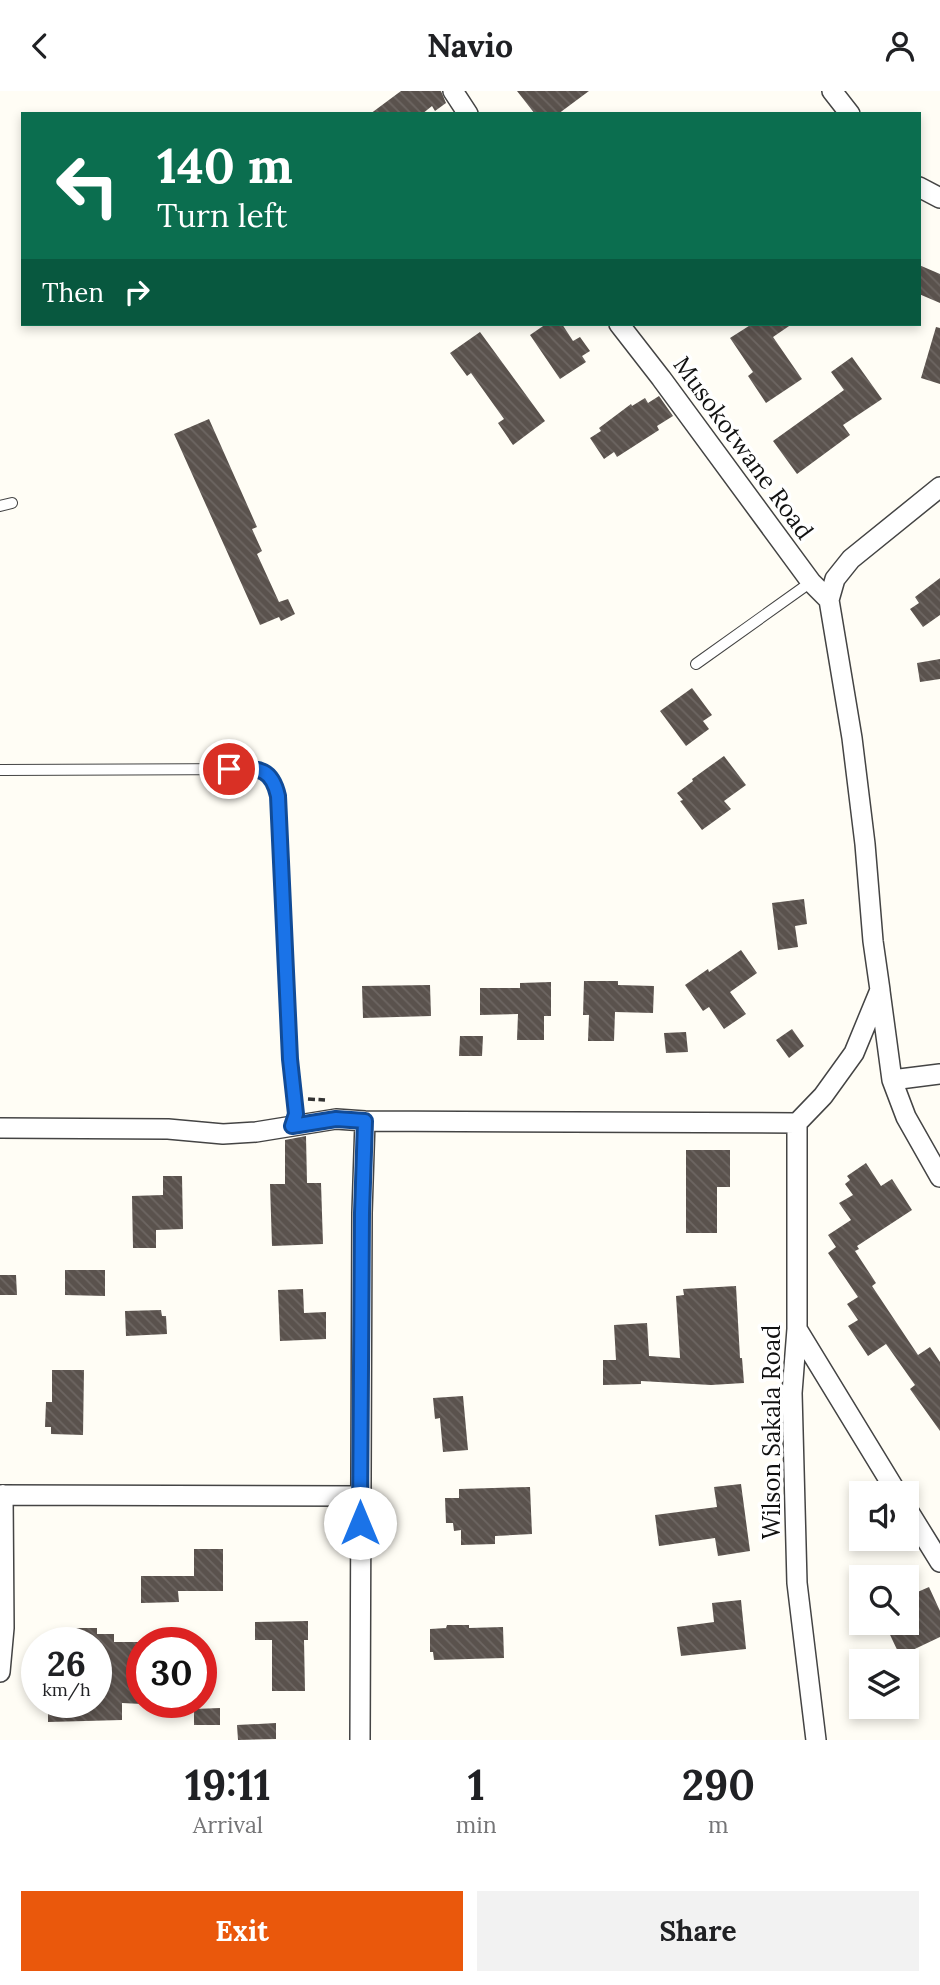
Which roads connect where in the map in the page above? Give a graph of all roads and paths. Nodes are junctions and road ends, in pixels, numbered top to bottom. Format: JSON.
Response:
{"nodes":[{"id":1,"x":453,"y":91,"type":"edge"},
{"id":2,"x":832,"y":91,"type":"edge"},
{"id":3,"x":467,"y":112,"type":"edge"},
{"id":4,"x":848,"y":112,"type":"edge"},
{"id":5,"x":921,"y":188,"type":"edge"},
{"id":6,"x":940,"y":198,"type":"edge"},
{"id":7,"x":621,"y":326,"type":"edge"},
{"id":8,"x":940,"y":487,"type":"edge"},
{"id":9,"x":12,"y":503,"type":"dead end"},
{"id":10,"x":0,"y":506,"type":"edge"},
{"id":11,"x":811,"y":582,"type":"junction"},
{"id":12,"x":829,"y":600,"type":"junction"},
{"id":13,"x":696,"y":664,"type":"dead end"},
{"id":14,"x":0,"y":770,"type":"edge"},
{"id":15,"x":880,"y":990,"type":"junction"},
{"id":16,"x":940,"y":1074,"type":"edge"},
{"id":17,"x":892,"y":1080,"type":"junction"},
{"id":18,"x":365,"y":1121,"type":"junction"},
{"id":19,"x":797,"y":1123,"type":"junction"},
{"id":20,"x":292,"y":1126,"type":"junction"},
{"id":21,"x":0,"y":1128,"type":"edge"},
{"id":22,"x":940,"y":1177,"type":"edge"},
{"id":23,"x":797,"y":1329,"type":"junction"},
{"id":24,"x":890,"y":1481,"type":"edge"},
{"id":25,"x":1,"y":1495,"type":"edge"},
{"id":26,"x":360,"y":1496,"type":"junction"},
{"id":27,"x":919,"y":1528,"type":"edge"},
{"id":28,"x":940,"y":1562,"type":"edge"},
{"id":29,"x":0,"y":1672,"type":"edge"},
{"id":30,"x":360,"y":1740,"type":"edge"},
{"id":31,"x":816,"y":1740,"type":"edge"}],
"edges":[{"from":1,"to":3,"type":"street"},
{"from":2,"to":4,"type":"street"},
{"from":5,"to":6,"type":"street"},
{"from":7,"to":11,"type":"street","name":"Musokotwane Road"},
{"from":8,"to":12,"type":"street"},
{"from":9,"to":10,"type":"lane"},
{"from":11,"to":12,"type":"street","name":"Musokotwane Road"},
{"from":11,"to":13,"type":"lane"},
{"from":12,"to":15,"type":"street"},
{"from":14,"to":20,"type":"lane"},
{"from":15,"to":17,"type":"street"},
{"from":15,"to":19,"type":"street"},
{"from":16,"to":17,"type":"street"},
{"from":17,"to":22,"type":"street"},
{"from":18,"to":19,"type":"street"},
{"from":18,"to":20,"type":"street"},
{"from":18,"to":26,"type":"street"},
{"from":19,"to":23,"type":"street","name":"Wilson Sakala Road"},
{"from":20,"to":21,"type":"street"},
{"from":23,"to":24,"type":"street"},
{"from":23,"to":31,"type":"street","name":"Wilson Sakala Road"},
{"from":25,"to":26,"type":"street"},
{"from":25,"to":29,"type":"street"},
{"from":26,"to":30,"type":"street"},
{"from":27,"to":28,"type":"street"}]}
